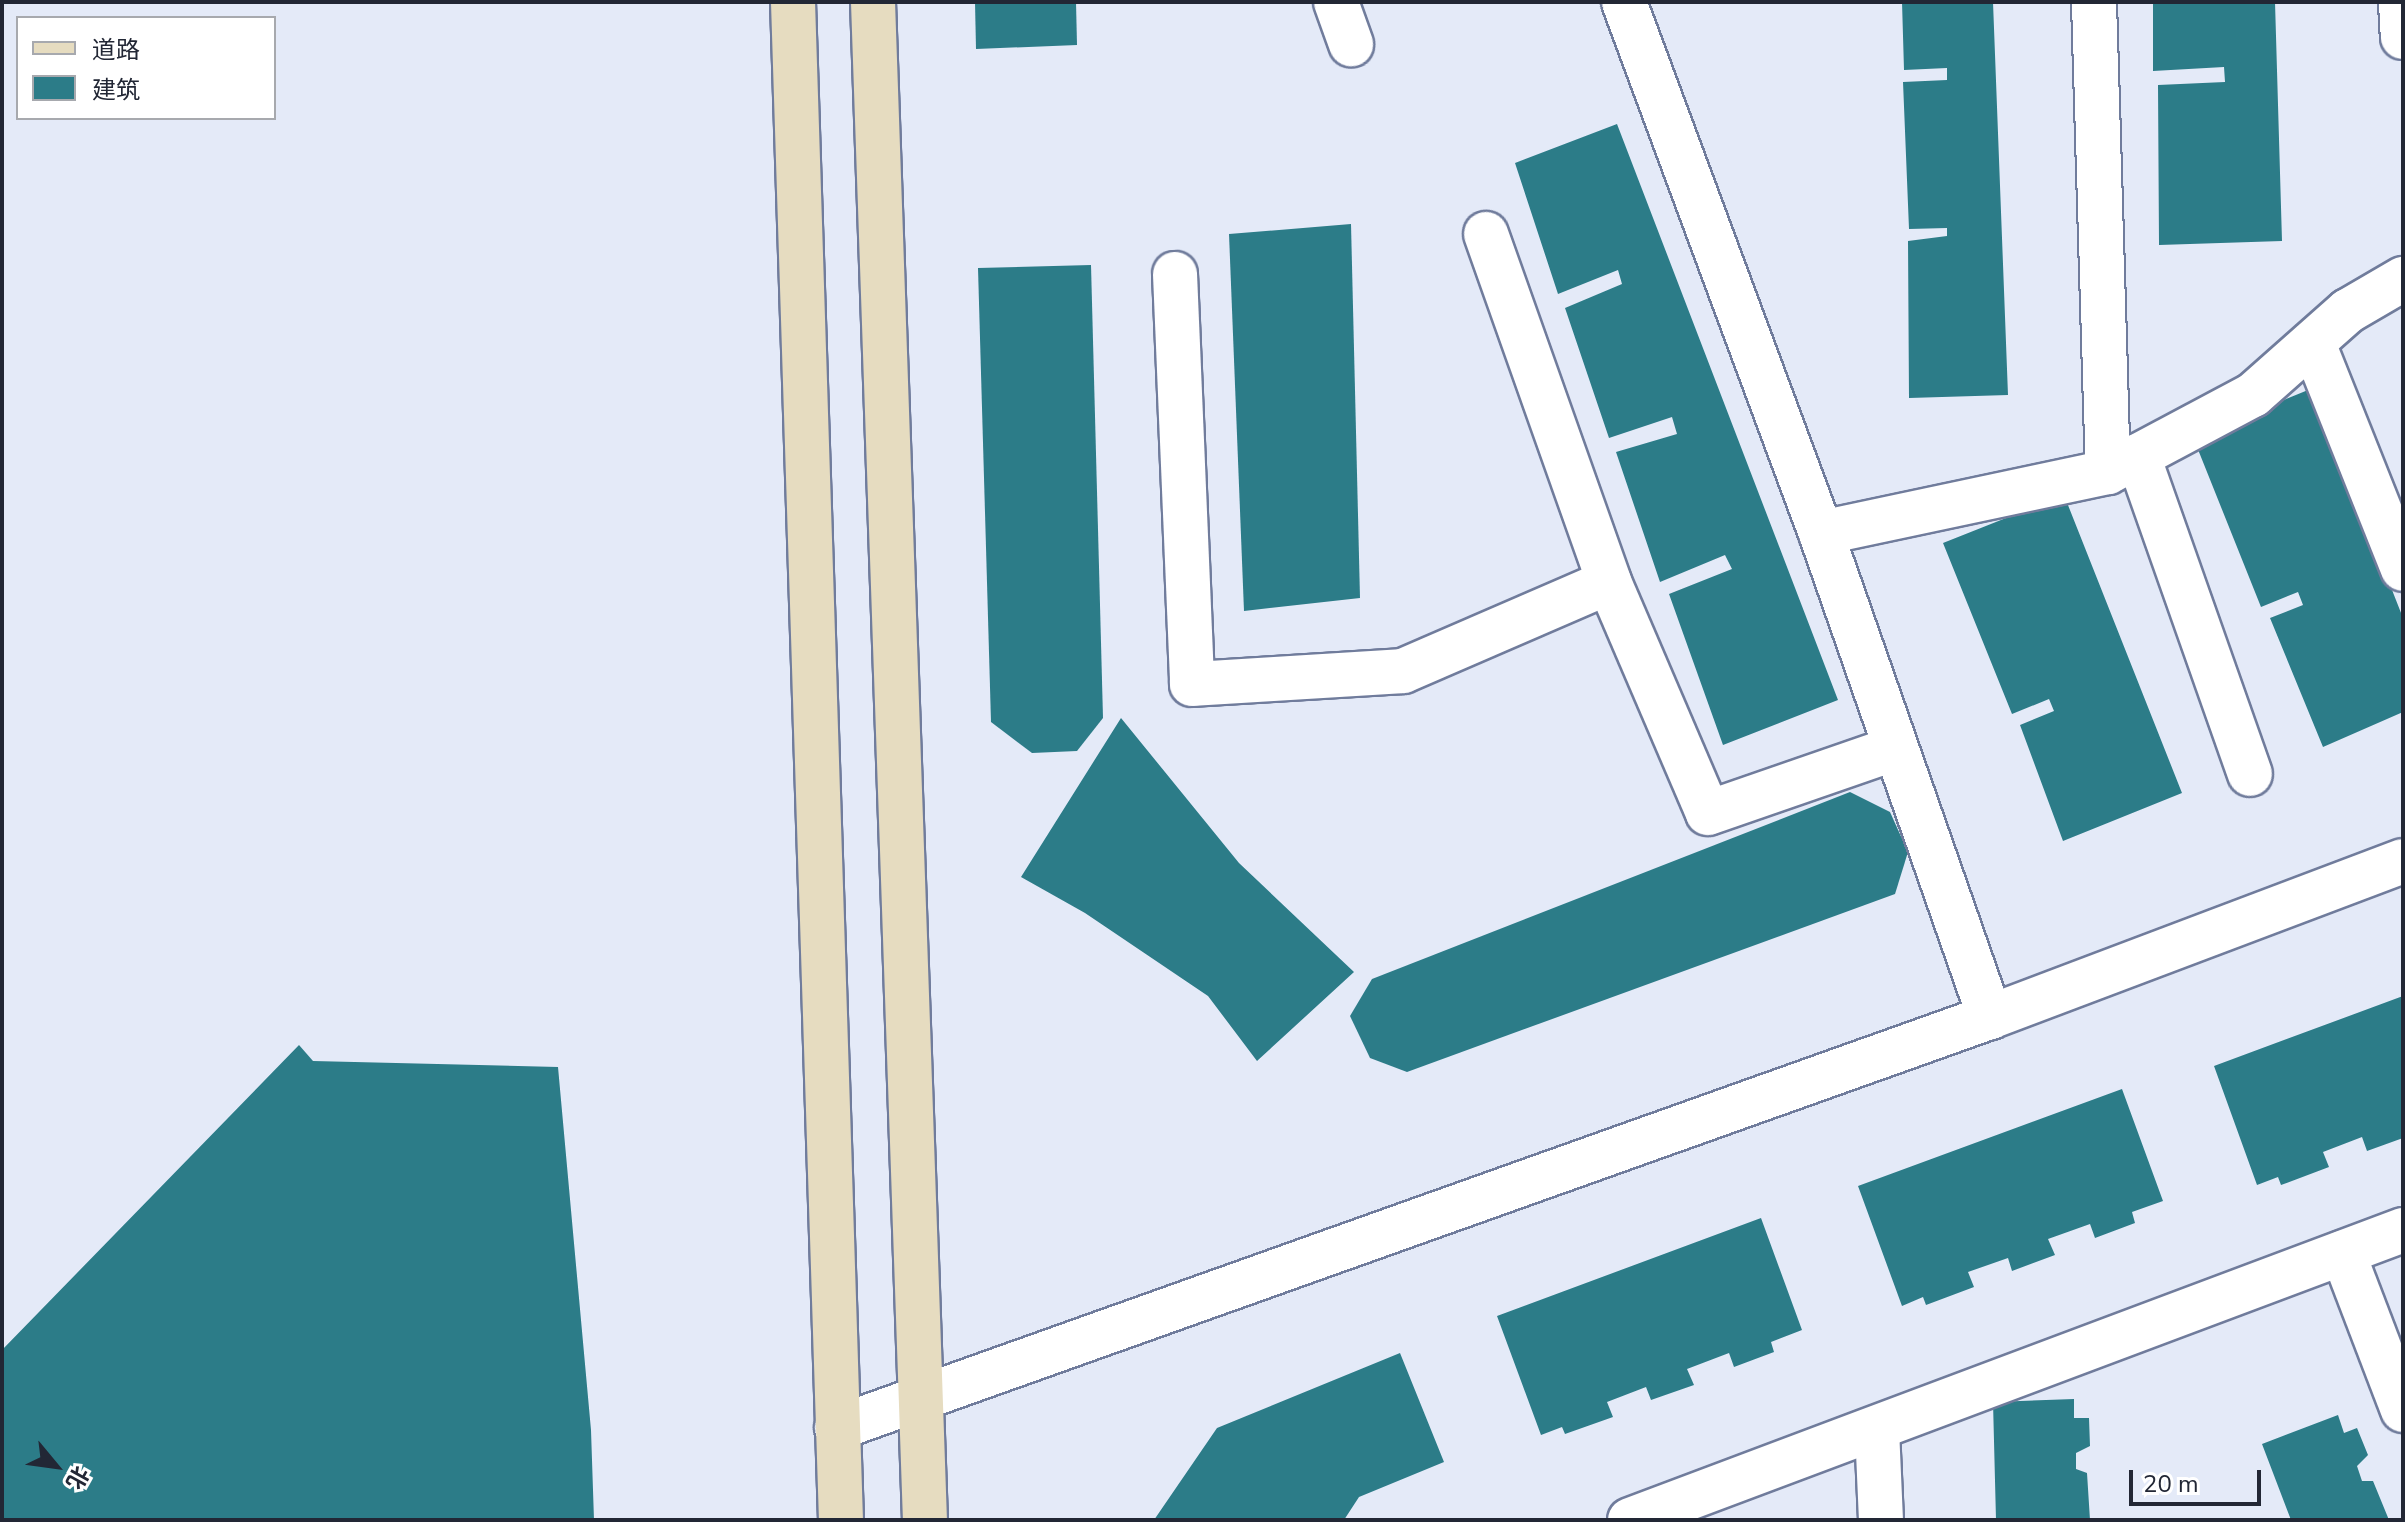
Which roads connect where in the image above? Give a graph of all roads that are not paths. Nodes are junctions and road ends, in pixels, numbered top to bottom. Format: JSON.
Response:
{"nodes":[{"id":1,"x":793,"y":2,"type":"edge"},
{"id":2,"x":873,"y":2,"type":"edge"},
{"id":3,"x":1336,"y":2,"type":"edge"},
{"id":4,"x":1624,"y":2,"type":"edge"},
{"id":5,"x":2094,"y":2,"type":"edge"},
{"id":6,"x":2401,"y":2,"type":"edge"},
{"id":7,"x":2403,"y":37,"type":"edge"},
{"id":8,"x":1351,"y":44,"type":"dead end"},
{"id":9,"x":1486,"y":234,"type":"dead end"},
{"id":10,"x":1175,"y":274,"type":"dead end"},
{"id":11,"x":2403,"y":279,"type":"edge"},
{"id":12,"x":2313,"y":343,"type":"junction"},
{"id":13,"x":2123,"y":464,"type":"junction"},
{"id":14,"x":1821,"y":533,"type":"junction"},
{"id":15,"x":2403,"y":569,"type":"edge"},
{"id":16,"x":1609,"y":582,"type":"junction"},
{"id":17,"x":1893,"y":749,"type":"junction"},
{"id":18,"x":2250,"y":774,"type":"dead end"},
{"id":19,"x":2403,"y":861,"type":"edge"},
{"id":20,"x":1990,"y":1017,"type":"junction"},
{"id":21,"x":2403,"y":1230,"type":"edge"},
{"id":22,"x":2343,"y":1253,"type":"junction"},
{"id":23,"x":921,"y":1398,"type":"junction"},
{"id":24,"x":2403,"y":1410,"type":"edge"},
{"id":25,"x":837,"y":1428,"type":"junction"},
{"id":26,"x":1877,"y":1429,"type":"junction"},
{"id":27,"x":841,"y":1520,"type":"edge"},
{"id":28,"x":925,"y":1520,"type":"edge"},
{"id":29,"x":1630,"y":1520,"type":"edge"},
{"id":30,"x":1881,"y":1520,"type":"edge"}],
"edges":[{"from":1,"to":25,"type":"street"},
{"from":2,"to":23,"type":"street"},
{"from":3,"to":8,"type":"street"},
{"from":4,"to":14,"type":"street"},
{"from":5,"to":13,"type":"street"},
{"from":6,"to":7,"type":"street"},
{"from":9,"to":16,"type":"street"},
{"from":10,"to":16,"type":"street"},
{"from":11,"to":12,"type":"street"},
{"from":12,"to":13,"type":"street"},
{"from":12,"to":15,"type":"street"},
{"from":13,"to":14,"type":"street"},
{"from":13,"to":18,"type":"street"},
{"from":14,"to":17,"type":"street"},
{"from":16,"to":17,"type":"street"},
{"from":17,"to":20,"type":"street"},
{"from":19,"to":20,"type":"street"},
{"from":20,"to":23,"type":"street"},
{"from":21,"to":22,"type":"street"},
{"from":22,"to":24,"type":"street"},
{"from":22,"to":26,"type":"street"},
{"from":23,"to":25,"type":"street"},
{"from":23,"to":28,"type":"street"},
{"from":25,"to":27,"type":"street"},
{"from":26,"to":29,"type":"street"},
{"from":26,"to":30,"type":"street"}]}
